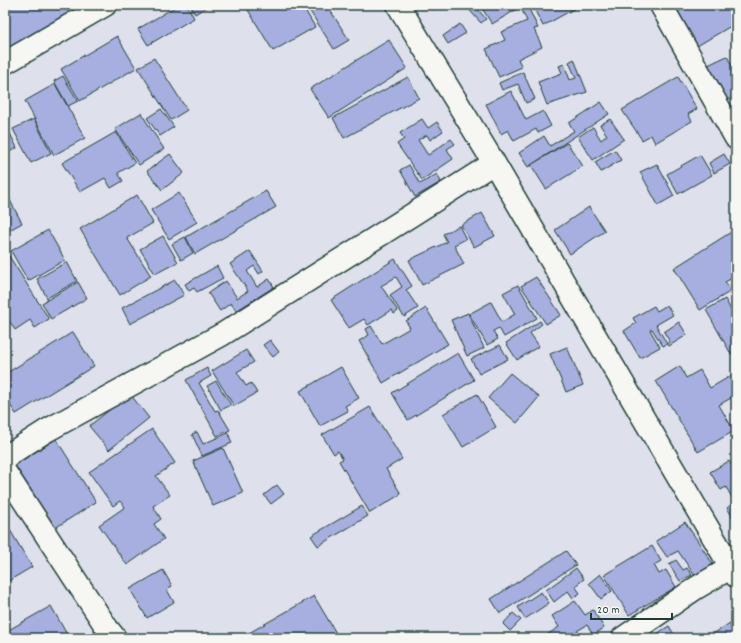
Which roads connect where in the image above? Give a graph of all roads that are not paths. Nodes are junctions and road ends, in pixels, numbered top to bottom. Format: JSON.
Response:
{"nodes":[{"id":1,"x":105,"y":5,"type":"edge"},
{"id":2,"x":398,"y":5,"type":"edge"},
{"id":3,"x":661,"y":5,"type":"edge"},
{"id":4,"x":75,"y":13,"type":"edge"},
{"id":5,"x":5,"y":63,"type":"edge"},
{"id":6,"x":736,"y":138,"type":"edge"},
{"id":7,"x":494,"y":163,"type":"junction"},
{"id":8,"x":5,"y":459,"type":"edge"},
{"id":9,"x":5,"y":472,"type":"edge"},
{"id":10,"x":733,"y":572,"type":"edge"},
{"id":11,"x":115,"y":638,"type":"edge"},
{"id":12,"x":623,"y":638,"type":"edge"}],
"edges":[{"from":1,"to":4,"type":"street"},
{"from":2,"to":7,"type":"street"},
{"from":3,"to":6,"type":"street"},
{"from":4,"to":5,"type":"street"},
{"from":7,"to":8,"type":"street"},
{"from":7,"to":10,"type":"street"},
{"from":9,"to":11,"type":"street"},
{"from":10,"to":12,"type":"street"}]}
